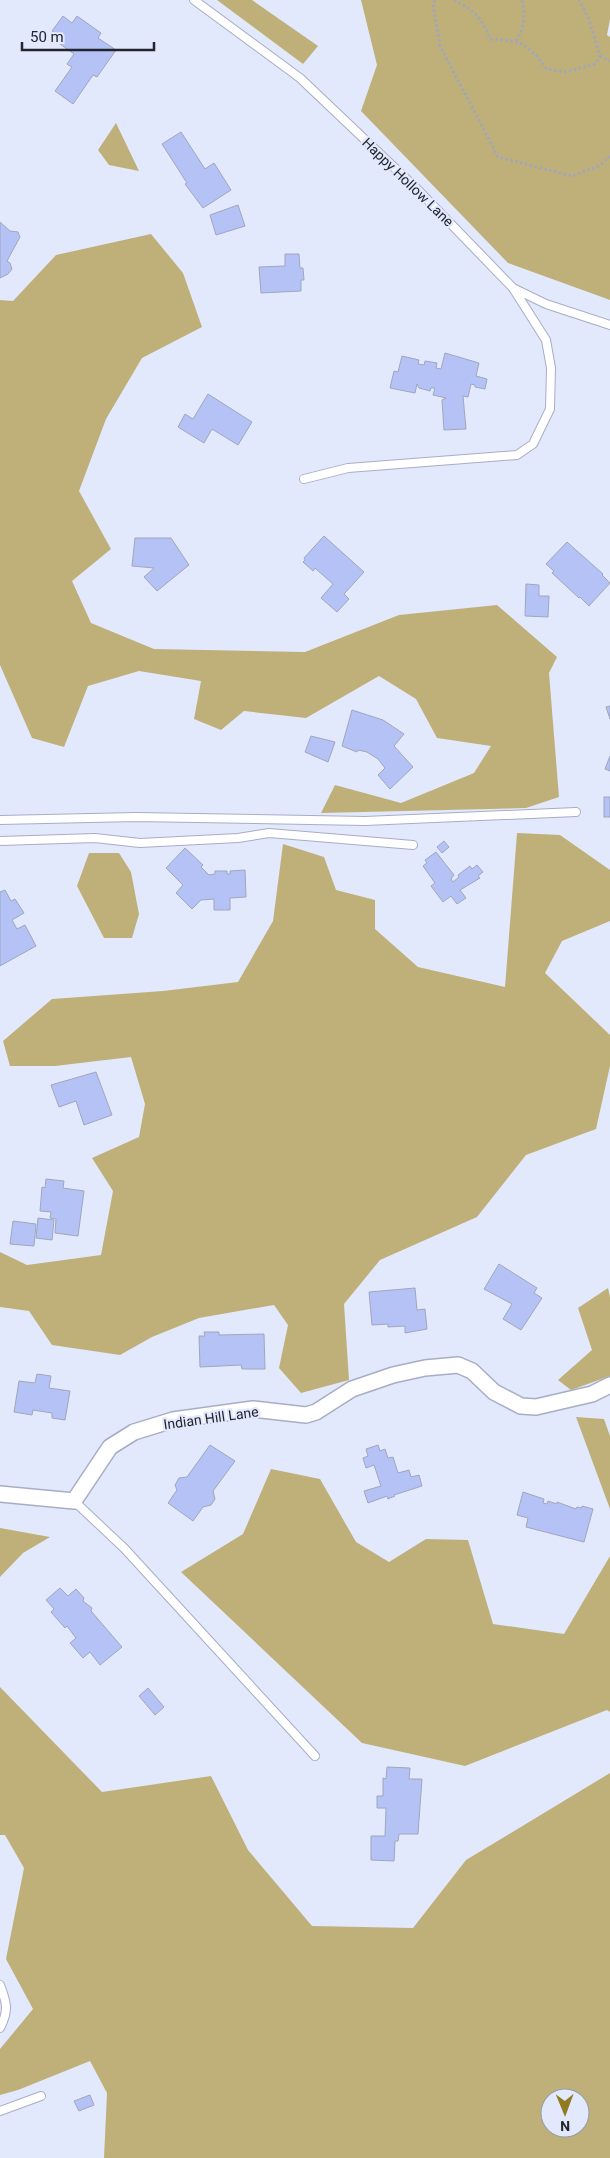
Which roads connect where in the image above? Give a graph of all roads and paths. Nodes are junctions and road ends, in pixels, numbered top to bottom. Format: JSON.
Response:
{"nodes":[{"id":1,"x":194,"y":0,"type":"edge"},
{"id":2,"x":435,"y":0,"type":"edge"},
{"id":3,"x":454,"y":0,"type":"edge"},
{"id":4,"x":522,"y":0,"type":"edge"},
{"id":5,"x":579,"y":0,"type":"edge"},
{"id":6,"x":516,"y":40,"type":"junction"},
{"id":7,"x":600,"y":56,"type":"junction"},
{"id":8,"x":610,"y":62,"type":"edge"},
{"id":9,"x":610,"y":156,"type":"edge"},
{"id":10,"x":513,"y":288,"type":"junction"},
{"id":11,"x":610,"y":326,"type":"edge"},
{"id":12,"x":304,"y":479,"type":"dead end"},
{"id":13,"x":576,"y":812,"type":"dead end"},
{"id":14,"x":0,"y":820,"type":"edge"},
{"id":15,"x":0,"y":841,"type":"edge"},
{"id":16,"x":412,"y":846,"type":"dead end"},
{"id":17,"x":610,"y":1385,"type":"edge"},
{"id":18,"x":0,"y":1494,"type":"edge"},
{"id":19,"x":74,"y":1501,"type":"junction"},
{"id":20,"x":314,"y":1756,"type":"dead end"},
{"id":21,"x":0,"y":1986,"type":"edge"},
{"id":22,"x":0,"y":2028,"type":"edge"},
{"id":23,"x":41,"y":2096,"type":"dead end"},
{"id":24,"x":0,"y":2111,"type":"edge"}],
"edges":[{"from":1,"to":10,"type":"lane","name":"Happy Hollow Lane"},
{"from":2,"to":9,"type":"path"},
{"from":3,"to":6,"type":"path"},
{"from":4,"to":6,"type":"path"},
{"from":5,"to":7,"type":"path"},
{"from":6,"to":7,"type":"path"},
{"from":7,"to":8,"type":"path"},
{"from":10,"to":11,"type":"lane"},
{"from":10,"to":12,"type":"lane","name":"Happy Hollow Lane"},
{"from":13,"to":14,"type":"lane"},
{"from":15,"to":16,"type":"lane"},
{"from":17,"to":19,"type":"street","name":"Indian Hill Lane"},
{"from":18,"to":19,"type":"street"},
{"from":19,"to":20,"type":"lane"},
{"from":21,"to":22,"type":"lane"},
{"from":23,"to":24,"type":"lane"}]}
